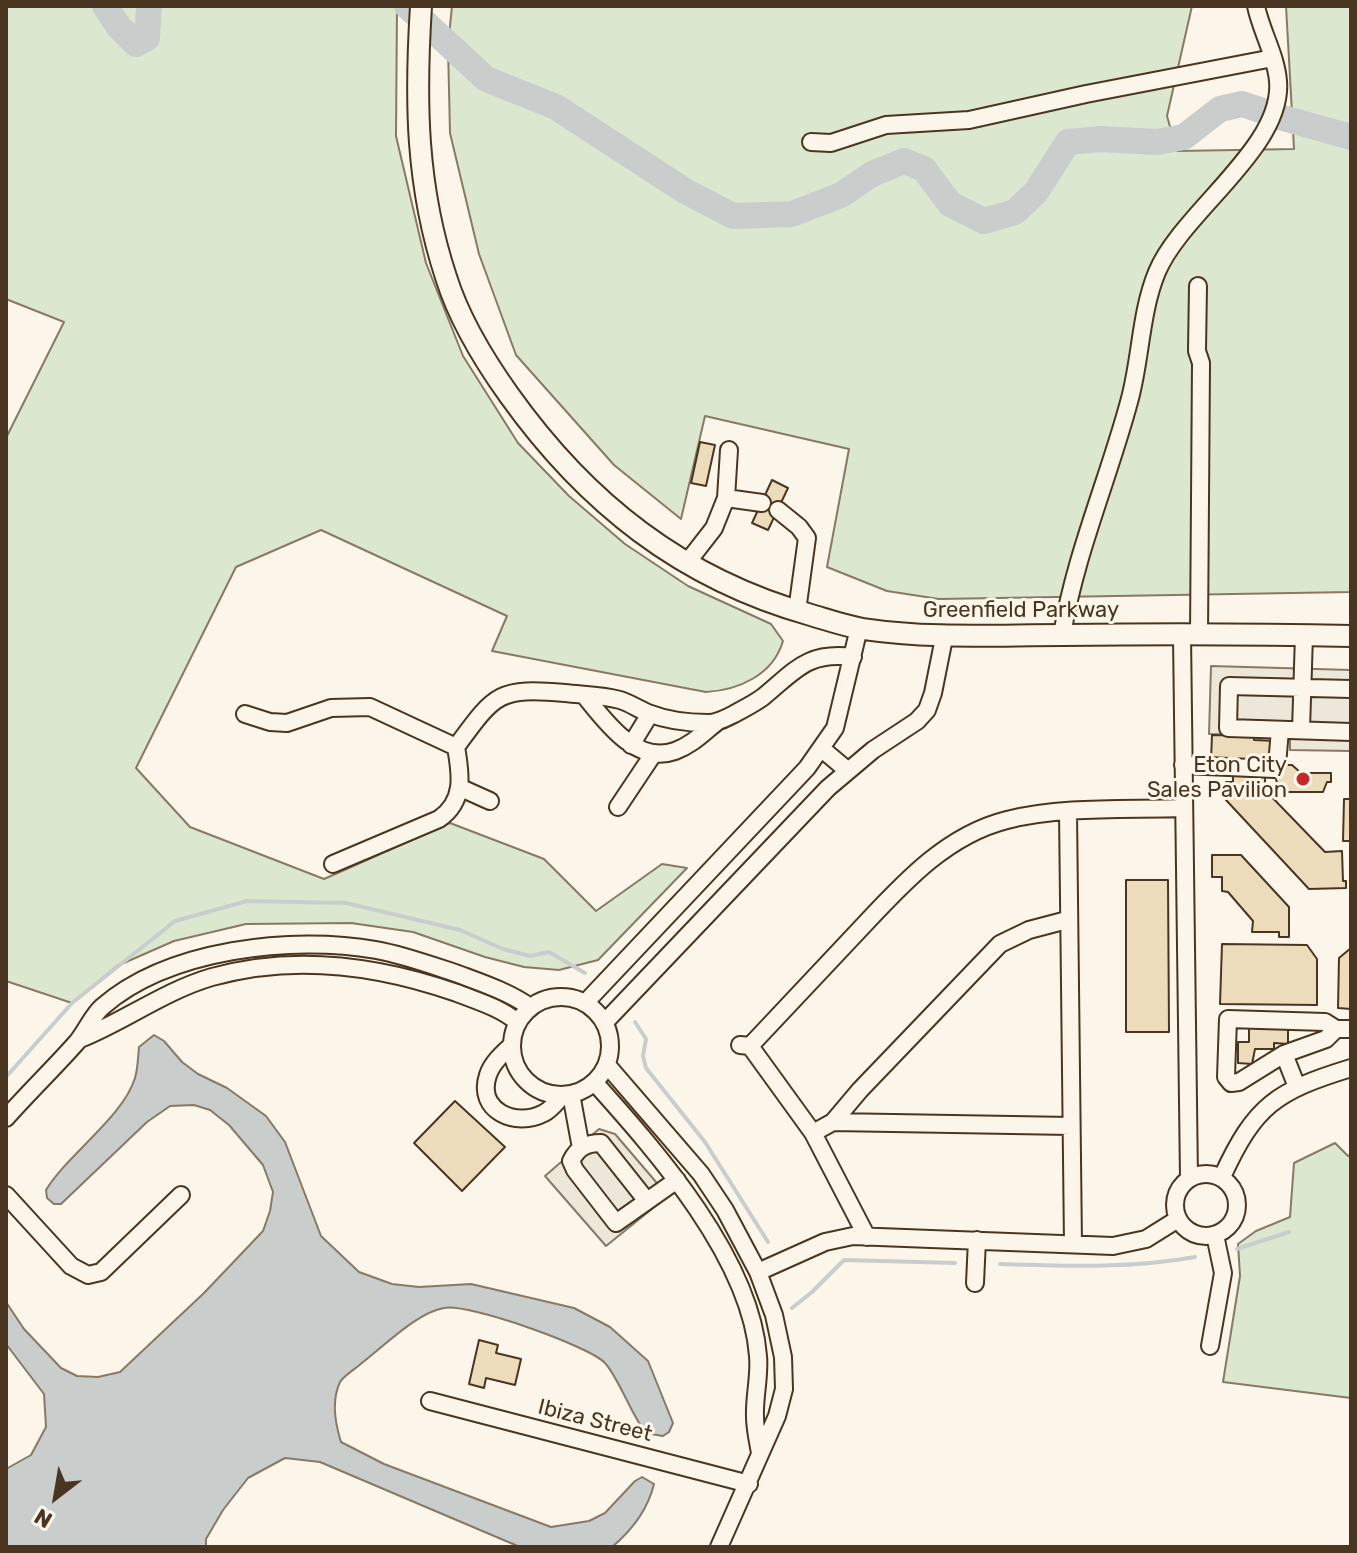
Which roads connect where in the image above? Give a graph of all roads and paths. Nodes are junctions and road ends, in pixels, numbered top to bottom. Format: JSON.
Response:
{"nodes":[{"id":1,"x":421,"y":6,"type":"edge"},
{"id":2,"x":1256,"y":6,"type":"edge"},
{"id":3,"x":1273,"y":58,"type":"junction"},
{"id":4,"x":811,"y":142,"type":"dead end"},
{"id":5,"x":1198,"y":286,"type":"dead end"},
{"id":6,"x":729,"y":450,"type":"dead end"},
{"id":7,"x":726,"y":498,"type":"junction"},
{"id":8,"x":762,"y":503,"type":"dead end"},
{"id":9,"x":778,"y":510,"type":"dead end"},
{"id":10,"x":686,"y":564,"type":"junction"},
{"id":11,"x":797,"y":611,"type":"junction"},
{"id":12,"x":859,"y":628,"type":"junction"},
{"id":13,"x":1062,"y":635,"type":"junction"},
{"id":14,"x":1304,"y":635,"type":"junction"},
{"id":15,"x":1189,"y":636,"type":"junction"},
{"id":16,"x":1351,"y":636,"type":"edge"},
{"id":17,"x":944,"y":638,"type":"junction"},
{"id":18,"x":853,"y":657,"type":"junction"},
{"id":19,"x":1303,"y":687,"type":"junction"},
{"id":20,"x":1351,"y":689,"type":"edge"},
{"id":21,"x":584,"y":695,"type":"junction"},
{"id":22,"x":245,"y":714,"type":"dead end"},
{"id":23,"x":650,"y":714,"type":"junction"},
{"id":24,"x":717,"y":722,"type":"junction"},
{"id":25,"x":1280,"y":730,"type":"junction"},
{"id":26,"x":1301,"y":730,"type":"junction"},
{"id":27,"x":1351,"y":732,"type":"edge"},
{"id":28,"x":631,"y":745,"type":"junction"},
{"id":29,"x":456,"y":747,"type":"junction"},
{"id":30,"x":822,"y":749,"type":"junction"},
{"id":31,"x":654,"y":753,"type":"junction"},
{"id":32,"x":1183,"y":765,"type":"junction"},
{"id":33,"x":847,"y":770,"type":"junction"},
{"id":34,"x":461,"y":788,"type":"junction"},
{"id":35,"x":490,"y":801,"type":"dead end"},
{"id":36,"x":618,"y":807,"type":"dead end"},
{"id":37,"x":1183,"y":808,"type":"junction"},
{"id":38,"x":1068,"y":812,"type":"junction"},
{"id":39,"x":333,"y":864,"type":"dead end"},
{"id":40,"x":1067,"y":920,"type":"junction"},
{"id":41,"x":586,"y":1002,"type":"junction"},
{"id":42,"x":530,"y":1007,"type":"junction"},
{"id":43,"x":517,"y":1022,"type":"junction"},
{"id":44,"x":605,"y":1022,"type":"junction"},
{"id":45,"x":1344,"y":1029,"type":"edge"},
{"id":46,"x":80,"y":1039,"type":"junction"},
{"id":47,"x":512,"y":1045,"type":"junction"},
{"id":48,"x":1284,"y":1054,"type":"junction"},
{"id":49,"x":607,"y":1065,"type":"junction"},
{"id":50,"x":1351,"y":1068,"type":"edge"},
{"id":51,"x":595,"y":1083,"type":"junction"},
{"id":52,"x":1297,"y":1087,"type":"junction"},
{"id":53,"x":567,"y":1095,"type":"junction"},
{"id":54,"x":6,"y":1118,"type":"edge"},
{"id":55,"x":833,"y":1122,"type":"junction"},
{"id":56,"x":1071,"y":1126,"type":"junction"},
{"id":57,"x":813,"y":1133,"type":"junction"},
{"id":58,"x":581,"y":1148,"type":"junction"},
{"id":59,"x":1222,"y":1177,"type":"junction"},
{"id":60,"x":1189,"y":1178,"type":"junction"},
{"id":61,"x":677,"y":1180,"type":"junction"},
{"id":62,"x":6,"y":1195,"type":"edge"},
{"id":63,"x":181,"y":1195,"type":"dead end"},
{"id":64,"x":647,"y":1201,"type":"junction"},
{"id":65,"x":1178,"y":1219,"type":"junction"},
{"id":66,"x":1215,"y":1235,"type":"junction"},
{"id":67,"x":867,"y":1237,"type":"junction"},
{"id":68,"x":977,"y":1240,"type":"junction"},
{"id":69,"x":1073,"y":1244,"type":"junction"},
{"id":70,"x":758,"y":1272,"type":"junction"},
{"id":71,"x":975,"y":1283,"type":"dead end"},
{"id":72,"x":1210,"y":1346,"type":"dead end"},
{"id":73,"x":430,"y":1401,"type":"dead end"},
{"id":74,"x":760,"y":1453,"type":"junction"},
{"id":75,"x":749,"y":1484,"type":"junction"},
{"id":76,"x":719,"y":1547,"type":"edge"}],
"edges":[{"from":1,"to":10,"type":"main road","name":"Greenfield Parkway"},
{"from":2,"to":3,"type":"street"},
{"from":3,"to":4,"type":"street"},
{"from":3,"to":13,"type":"street"},
{"from":5,"to":15,"type":"street"},
{"from":6,"to":7,"type":"street"},
{"from":7,"to":8,"type":"street"},
{"from":7,"to":10,"type":"street"},
{"from":9,"to":11,"type":"street"},
{"from":10,"to":11,"type":"main road","name":"Greenfield Parkway"},
{"from":11,"to":12,"type":"main road","name":"Greenfield Parkway"},
{"from":12,"to":17,"type":"main road","name":"Greenfield Parkway"},
{"from":12,"to":18,"type":"street"},
{"from":13,"to":15,"type":"main road","name":"Greenfield Parkway"},
{"from":13,"to":17,"type":"main road","name":"Greenfield Parkway"},
{"from":14,"to":15,"type":"main road","name":"Greenfield Parkway"},
{"from":14,"to":16,"type":"main road","name":"Greenfield Parkway"},
{"from":14,"to":19,"type":"street"},
{"from":15,"to":32,"type":"street"},
{"from":17,"to":33,"type":"street"},
{"from":18,"to":24,"type":"street"},
{"from":18,"to":30,"type":"street"},
{"from":19,"to":20,"type":"street"},
{"from":19,"to":25,"type":"street"},
{"from":19,"to":26,"type":"street"},
{"from":21,"to":23,"type":"street"},
{"from":21,"to":28,"type":"street"},
{"from":21,"to":29,"type":"street"},
{"from":22,"to":29,"type":"street"},
{"from":23,"to":24,"type":"street"},
{"from":23,"to":28,"type":"street"},
{"from":24,"to":31,"type":"street"},
{"from":25,"to":26,"type":"street"},
{"from":25,"to":32,"type":"street"},
{"from":26,"to":27,"type":"street"},
{"from":28,"to":31,"type":"street"},
{"from":29,"to":34,"type":"street"},
{"from":30,"to":33,"type":"street"},
{"from":30,"to":41,"type":"street"},
{"from":31,"to":36,"type":"street"},
{"from":32,"to":37,"type":"street"},
{"from":33,"to":44,"type":"street"},
{"from":34,"to":35,"type":"street"},
{"from":34,"to":39,"type":"street"},
{"from":37,"to":38,"type":"street"},
{"from":37,"to":60,"type":"street"},
{"from":38,"to":40,"type":"street"},
{"from":38,"to":57,"type":"street"},
{"from":40,"to":55,"type":"street"},
{"from":40,"to":56,"type":"street"},
{"from":41,"to":42,"type":"street"},
{"from":41,"to":44,"type":"street"},
{"from":42,"to":43,"type":"street"},
{"from":42,"to":46,"type":"street"},
{"from":43,"to":46,"type":"street"},
{"from":43,"to":47,"type":"street"},
{"from":44,"to":49,"type":"street"},
{"from":45,"to":48,"type":"street"},
{"from":45,"to":48,"type":"street"},
{"from":46,"to":54,"type":"street"},
{"from":47,"to":53,"type":"street"},
{"from":47,"to":53,"type":"street"},
{"from":48,"to":52,"type":"street"},
{"from":49,"to":51,"type":"street"},
{"from":49,"to":70,"type":"street"},
{"from":50,"to":52,"type":"street"},
{"from":51,"to":53,"type":"street"},
{"from":51,"to":61,"type":"street"},
{"from":52,"to":59,"type":"street"},
{"from":53,"to":58,"type":"street"},
{"from":55,"to":56,"type":"street"},
{"from":55,"to":57,"type":"street"},
{"from":56,"to":69,"type":"street"},
{"from":57,"to":67,"type":"street"},
{"from":58,"to":64,"type":"street"},
{"from":58,"to":64,"type":"street"},
{"from":59,"to":60,"type":"street"},
{"from":59,"to":66,"type":"street"},
{"from":60,"to":65,"type":"street"},
{"from":61,"to":64,"type":"street"},
{"from":61,"to":74,"type":"street"},
{"from":62,"to":63,"type":"street"},
{"from":65,"to":66,"type":"street"},
{"from":65,"to":69,"type":"street"},
{"from":66,"to":72,"type":"street"},
{"from":67,"to":68,"type":"street"},
{"from":67,"to":70,"type":"street"},
{"from":68,"to":69,"type":"street"},
{"from":68,"to":71,"type":"street"},
{"from":70,"to":74,"type":"street"},
{"from":73,"to":75,"type":"street","name":"Ibiza Street"},
{"from":74,"to":75,"type":"street"},
{"from":75,"to":76,"type":"street"}]}
